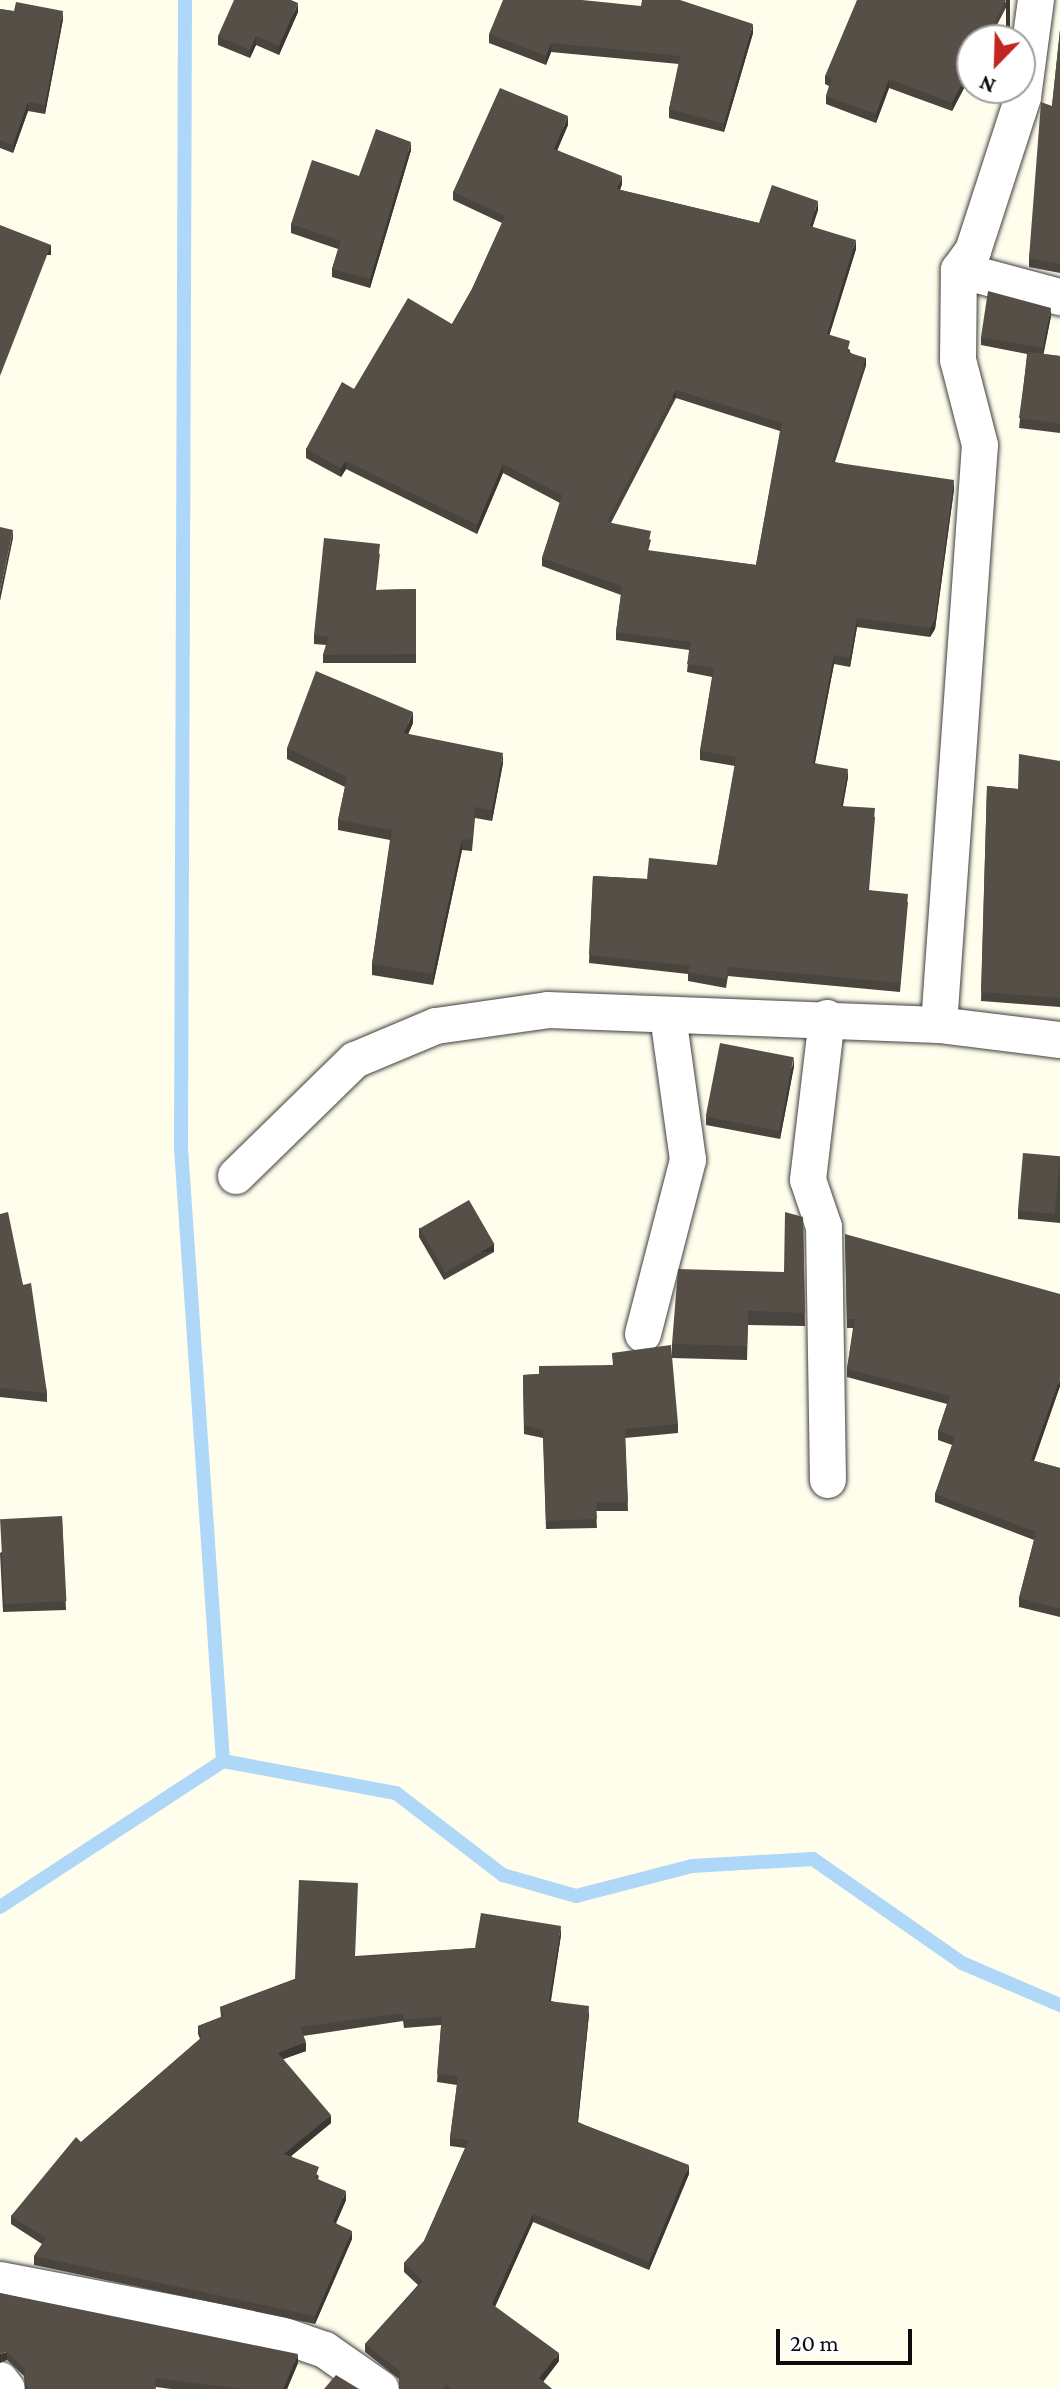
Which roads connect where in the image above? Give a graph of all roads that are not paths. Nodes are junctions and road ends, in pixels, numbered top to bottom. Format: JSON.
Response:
{"nodes":[{"id":1,"x":1036,"y":0,"type":"edge"},
{"id":2,"x":959,"y":270,"type":"junction"},
{"id":3,"x":1060,"y":297,"type":"edge"},
{"id":4,"x":668,"y":1015,"type":"junction"},
{"id":5,"x":827,"y":1018,"type":"junction"},
{"id":6,"x":939,"y":1025,"type":"junction"},
{"id":7,"x":1060,"y":1040,"type":"edge"},
{"id":8,"x":236,"y":1176,"type":"dead end"},
{"id":9,"x":643,"y":1334,"type":"dead end"},
{"id":10,"x":828,"y":1480,"type":"dead end"},
{"id":11,"x":0,"y":2280,"type":"edge"},
{"id":12,"x":0,"y":2380,"type":"edge"},
{"id":13,"x":7,"y":2389,"type":"edge"},
{"id":14,"x":381,"y":2389,"type":"edge"}],
"edges":[{"from":1,"to":2,"type":"street"},
{"from":2,"to":3,"type":"street"},
{"from":2,"to":6,"type":"street"},
{"from":4,"to":5,"type":"street"},
{"from":4,"to":8,"type":"street"},
{"from":4,"to":9,"type":"street"},
{"from":5,"to":6,"type":"street"},
{"from":5,"to":10,"type":"street"},
{"from":6,"to":7,"type":"street"},
{"from":11,"to":14,"type":"street"},
{"from":12,"to":13,"type":"street"}]}
